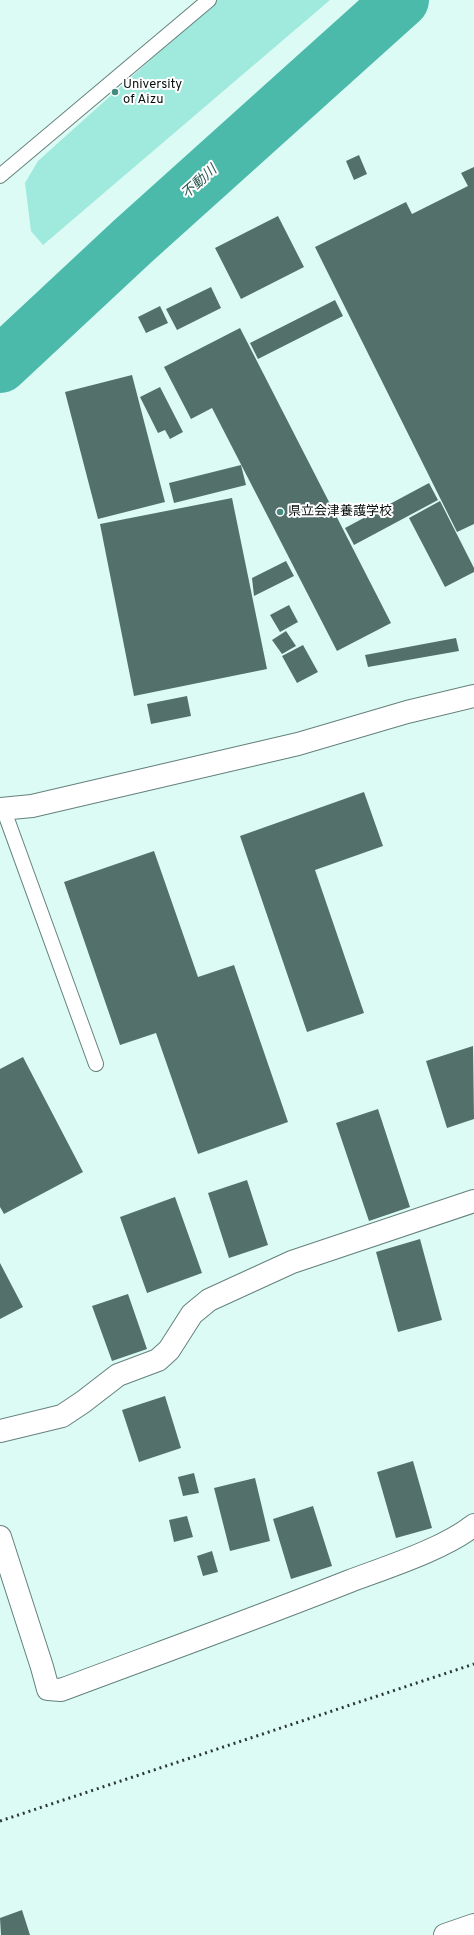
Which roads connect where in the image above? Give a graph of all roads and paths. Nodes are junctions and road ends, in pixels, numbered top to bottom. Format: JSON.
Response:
{"nodes":[{"id":1,"x":209,"y":0,"type":"edge"},
{"id":2,"x":0,"y":176,"type":"edge"},
{"id":3,"x":474,"y":696,"type":"edge"},
{"id":4,"x":2,"y":808,"type":"edge"},
{"id":5,"x":96,"y":1064,"type":"dead end"},
{"id":6,"x":474,"y":1200,"type":"edge"},
{"id":7,"x":0,"y":1431,"type":"edge"},
{"id":8,"x":474,"y":1525,"type":"edge"},
{"id":9,"x":0,"y":1537,"type":"edge"},
{"id":10,"x":474,"y":1925,"type":"edge"},
{"id":11,"x":445,"y":1935,"type":"edge"}],
"edges":[{"from":1,"to":2,"type":"lane"},
{"from":3,"to":4,"type":"street"},
{"from":4,"to":5,"type":"lane"},
{"from":6,"to":7,"type":"street"},
{"from":8,"to":9,"type":"street"},
{"from":10,"to":11,"type":"street"}]}
